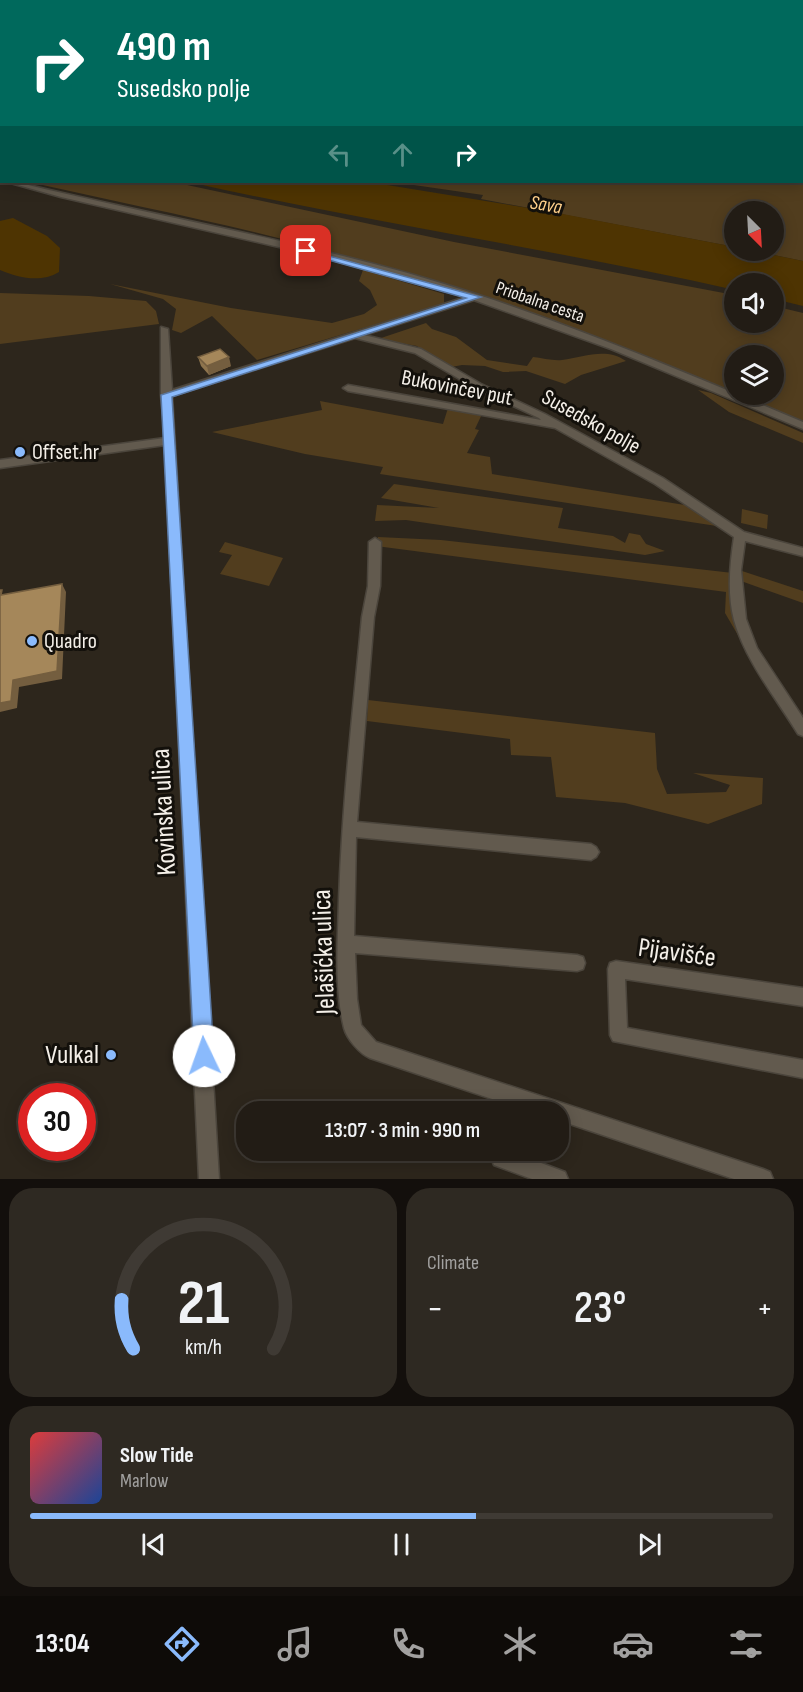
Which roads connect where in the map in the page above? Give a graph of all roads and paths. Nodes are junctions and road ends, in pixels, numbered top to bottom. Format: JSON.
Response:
{"nodes":[{"id":1,"x":14,"y":183,"type":"edge"},
{"id":2,"x":476,"y":297,"type":"junction"},
{"id":3,"x":164,"y":329,"type":"dead end"},
{"id":4,"x":356,"y":336,"type":"junction"},
{"id":5,"x":348,"y":388,"type":"dead end"},
{"id":6,"x":166,"y":395,"type":"junction"},
{"id":7,"x":560,"y":426,"type":"junction"},
{"id":8,"x":803,"y":426,"type":"edge"},
{"id":9,"x":169,"y":441,"type":"junction"},
{"id":10,"x":0,"y":464,"type":"edge"},
{"id":11,"x":740,"y":535,"type":"junction"},
{"id":12,"x":375,"y":542,"type":"dead end"},
{"id":13,"x":803,"y":552,"type":"edge"},
{"id":14,"x":801,"y":722,"type":"edge"},
{"id":15,"x":349,"y":829,"type":"junction"},
{"id":16,"x":591,"y":852,"type":"dead end"},
{"id":17,"x":346,"y":944,"type":"junction"},
{"id":18,"x":577,"y":963,"type":"dead end"},
{"id":19,"x":803,"y":997,"type":"edge"},
{"id":20,"x":803,"y":1069,"type":"edge"},
{"id":21,"x":509,"y":1161,"type":"edge"},
{"id":22,"x":209,"y":1179,"type":"edge"},
{"id":23,"x":558,"y":1179,"type":"edge"},
{"id":24,"x":764,"y":1179,"type":"edge"}],
"edges":[{"from":1,"to":2,"type":"street","name":"Priobalna cesta"},
{"from":2,"to":4,"type":"street"},
{"from":2,"to":8,"type":"street","name":"Priobalna cesta"},
{"from":3,"to":6,"type":"street","name":"Kovinska ulica"},
{"from":4,"to":6,"type":"street"},
{"from":4,"to":7,"type":"street","name":"Susedsko polje"},
{"from":5,"to":7,"type":"street","name":"Bukovinčev put"},
{"from":6,"to":9,"type":"street","name":"Kovinska ulica"},
{"from":7,"to":11,"type":"street","name":"Susedsko polje"},
{"from":9,"to":10,"type":"street"},
{"from":9,"to":22,"type":"street","name":"Kovinska ulica"},
{"from":11,"to":13,"type":"street","name":"Susedsko polje"},
{"from":11,"to":14,"type":"street"},
{"from":12,"to":15,"type":"street","name":"Jelašićka ulica"},
{"from":15,"to":16,"type":"street"},
{"from":15,"to":17,"type":"street","name":"Jelašićka ulica"},
{"from":17,"to":18,"type":"street"},
{"from":17,"to":24,"type":"street","name":"Jelašićka ulica"},
{"from":19,"to":20,"type":"street","name":"Pijavišće"},
{"from":21,"to":23,"type":"street"}]}
